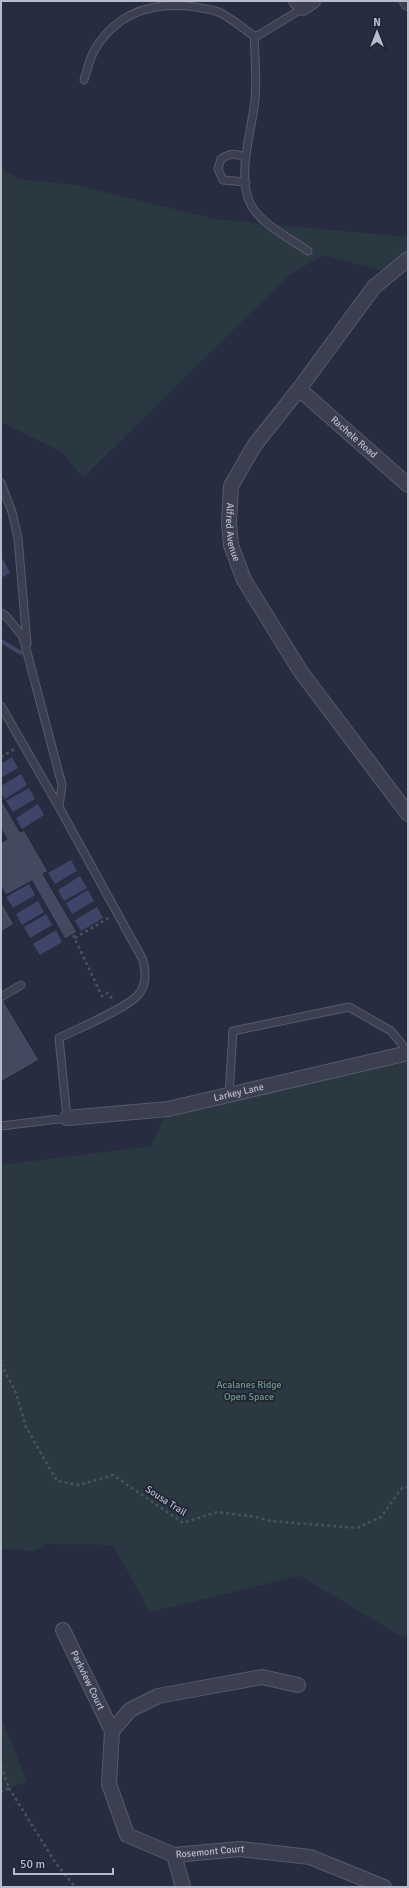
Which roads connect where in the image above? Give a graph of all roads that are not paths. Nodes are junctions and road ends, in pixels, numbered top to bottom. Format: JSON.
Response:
{"nodes":[{"id":1,"x":304,"y":3,"type":"edge"},
{"id":2,"x":254,"y":36,"type":"junction"},
{"id":3,"x":84,"y":80,"type":"dead end"},
{"id":4,"x":245,"y":157,"type":"junction"},
{"id":5,"x":246,"y":182,"type":"junction"},
{"id":6,"x":308,"y":251,"type":"dead end"},
{"id":7,"x":408,"y":259,"type":"edge"},
{"id":8,"x":299,"y":389,"type":"junction"},
{"id":9,"x":1,"y":483,"type":"edge"},
{"id":10,"x":408,"y":485,"type":"edge"},
{"id":11,"x":9,"y":502,"type":"junction"},
{"id":12,"x":1,"y":507,"type":"edge"},
{"id":13,"x":1,"y":613,"type":"edge"},
{"id":14,"x":28,"y":653,"type":"junction"},
{"id":15,"x":1,"y":706,"type":"edge"},
{"id":16,"x":59,"y":807,"type":"junction"},
{"id":17,"x":408,"y":814,"type":"edge"},
{"id":18,"x":21,"y":985,"type":"dead end"},
{"id":19,"x":1,"y":996,"type":"edge"},
{"id":20,"x":408,"y":1053,"type":"edge"},
{"id":21,"x":229,"y":1095,"type":"junction"},
{"id":22,"x":67,"y":1118,"type":"junction"},
{"id":23,"x":1,"y":1126,"type":"edge"},
{"id":24,"x":63,"y":1630,"type":"dead end"},
{"id":25,"x":298,"y":1685,"type":"dead end"},
{"id":26,"x":112,"y":1731,"type":"junction"},
{"id":27,"x":174,"y":1855,"type":"junction"},
{"id":28,"x":183,"y":1887,"type":"edge"},
{"id":29,"x":384,"y":1887,"type":"edge"}],
"edges":[{"from":1,"to":2,"type":"lane"},
{"from":2,"to":3,"type":"lane"},
{"from":2,"to":4,"type":"lane"},
{"from":4,"to":5,"type":"lane"},
{"from":4,"to":5,"type":"lane"},
{"from":5,"to":6,"type":"lane"},
{"from":7,"to":8,"type":"street","name":"Alfred Avenue"},
{"from":8,"to":10,"type":"street","name":"Rachele Road"},
{"from":8,"to":17,"type":"street","name":"Alfred Avenue"},
{"from":9,"to":11,"type":"lane"},
{"from":11,"to":12,"type":"lane"},
{"from":11,"to":14,"type":"lane"},
{"from":13,"to":14,"type":"lane"},
{"from":14,"to":16,"type":"lane"},
{"from":15,"to":16,"type":"lane"},
{"from":16,"to":22,"type":"lane"},
{"from":18,"to":19,"type":"lane"},
{"from":20,"to":21,"type":"street","name":"Larkey Lane"},
{"from":20,"to":21,"type":"lane"},
{"from":21,"to":22,"type":"street","name":"Larkey Lane"},
{"from":22,"to":23,"type":"lane"},
{"from":24,"to":26,"type":"street","name":"Parkview Court"},
{"from":25,"to":26,"type":"street"},
{"from":26,"to":27,"type":"street","name":"Rosemont Court"},
{"from":27,"to":28,"type":"street"},
{"from":27,"to":29,"type":"street","name":"Rosemont Court"}]}
